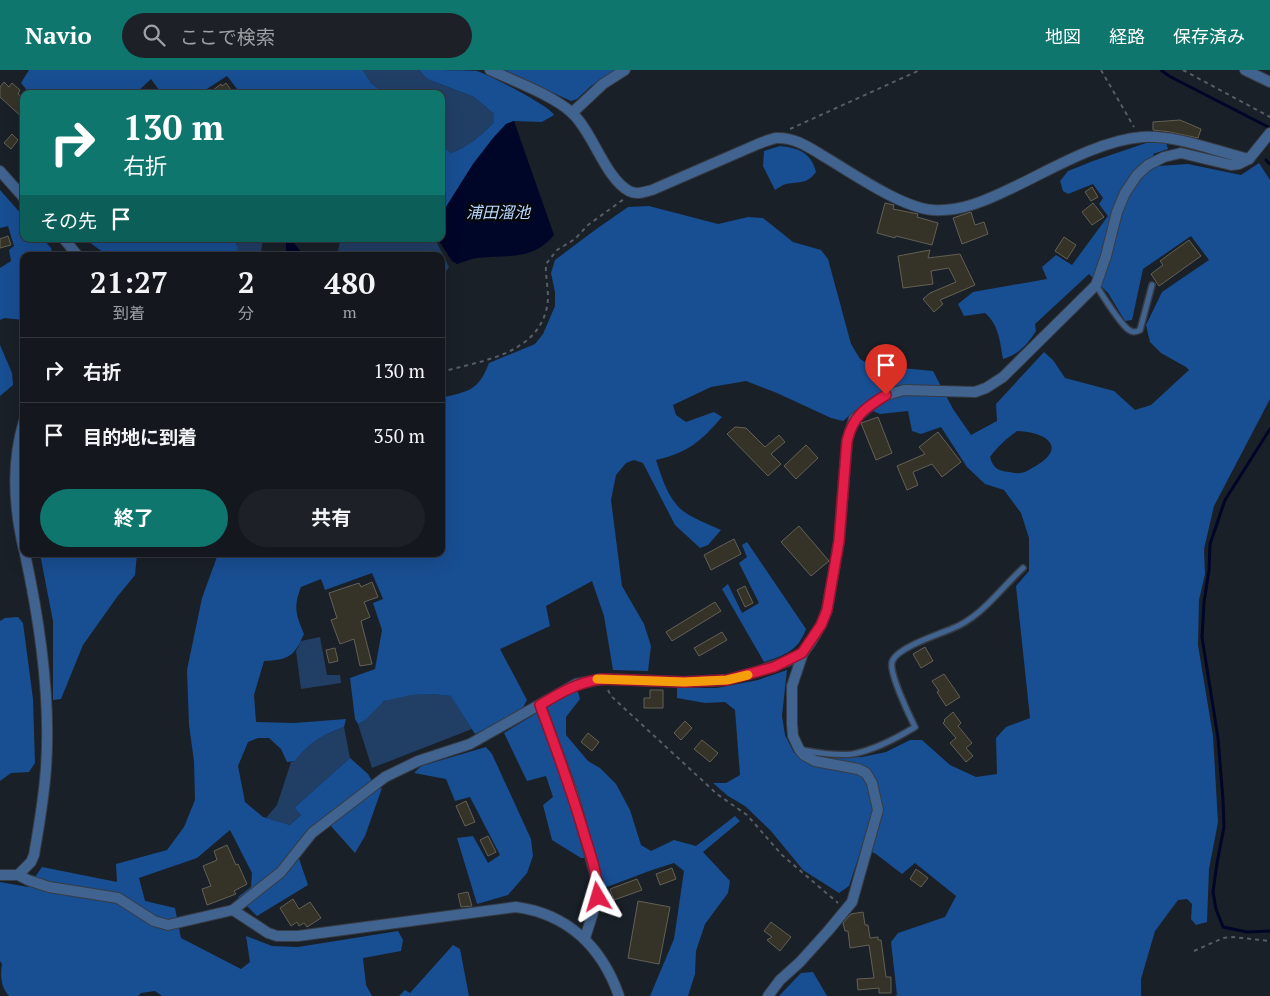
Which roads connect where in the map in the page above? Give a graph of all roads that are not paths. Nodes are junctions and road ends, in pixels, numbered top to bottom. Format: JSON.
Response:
{"nodes":[{"id":1,"x":490,"y":70,"type":"edge"},
{"id":2,"x":626,"y":70,"type":"edge"},
{"id":3,"x":1245,"y":70,"type":"edge"},
{"id":4,"x":1270,"y":82,"type":"edge"},
{"id":5,"x":572,"y":113,"type":"junction"},
{"id":6,"x":1269,"y":138,"type":"edge"},
{"id":7,"x":1249,"y":159,"type":"junction"},
{"id":8,"x":0,"y":171,"type":"edge"},
{"id":9,"x":20,"y":194,"type":"edge"},
{"id":10,"x":66,"y":242,"type":"edge"},
{"id":11,"x":75,"y":252,"type":"edge"},
{"id":12,"x":1152,"y":285,"type":"dead end"},
{"id":13,"x":1096,"y":286,"type":"junction"},
{"id":14,"x":20,"y":438,"type":"edge"},
{"id":15,"x":20,"y":528,"type":"edge"},
{"id":16,"x":25,"y":557,"type":"edge"},
{"id":17,"x":1023,"y":568,"type":"dead end"},
{"id":18,"x":802,"y":653,"type":"junction"},
{"id":19,"x":540,"y":705,"type":"junction"},
{"id":20,"x":799,"y":749,"type":"junction"},
{"id":21,"x":0,"y":875,"type":"edge"},
{"id":22,"x":18,"y":875,"type":"junction"},
{"id":23,"x":233,"y":910,"type":"junction"},
{"id":24,"x":585,"y":938,"type":"junction"},
{"id":25,"x":619,"y":996,"type":"edge"},
{"id":26,"x":768,"y":996,"type":"edge"}],
"edges":[{"from":1,"to":5,"type":"street"},
{"from":2,"to":5,"type":"street"},
{"from":3,"to":4,"type":"street"},
{"from":5,"to":7,"type":"street"},
{"from":6,"to":7,"type":"street"},
{"from":7,"to":13,"type":"street"},
{"from":8,"to":9,"type":"street"},
{"from":10,"to":11,"type":"street"},
{"from":12,"to":13,"type":"lane"},
{"from":13,"to":18,"type":"street"},
{"from":14,"to":15,"type":"street"},
{"from":16,"to":22,"type":"street"},
{"from":17,"to":20,"type":"lane"},
{"from":18,"to":19,"type":"street"},
{"from":18,"to":20,"type":"street"},
{"from":19,"to":23,"type":"street"},
{"from":19,"to":24,"type":"street"},
{"from":20,"to":26,"type":"street"},
{"from":21,"to":22,"type":"street"},
{"from":22,"to":23,"type":"street"},
{"from":23,"to":24,"type":"street"},
{"from":24,"to":25,"type":"street"}]}
